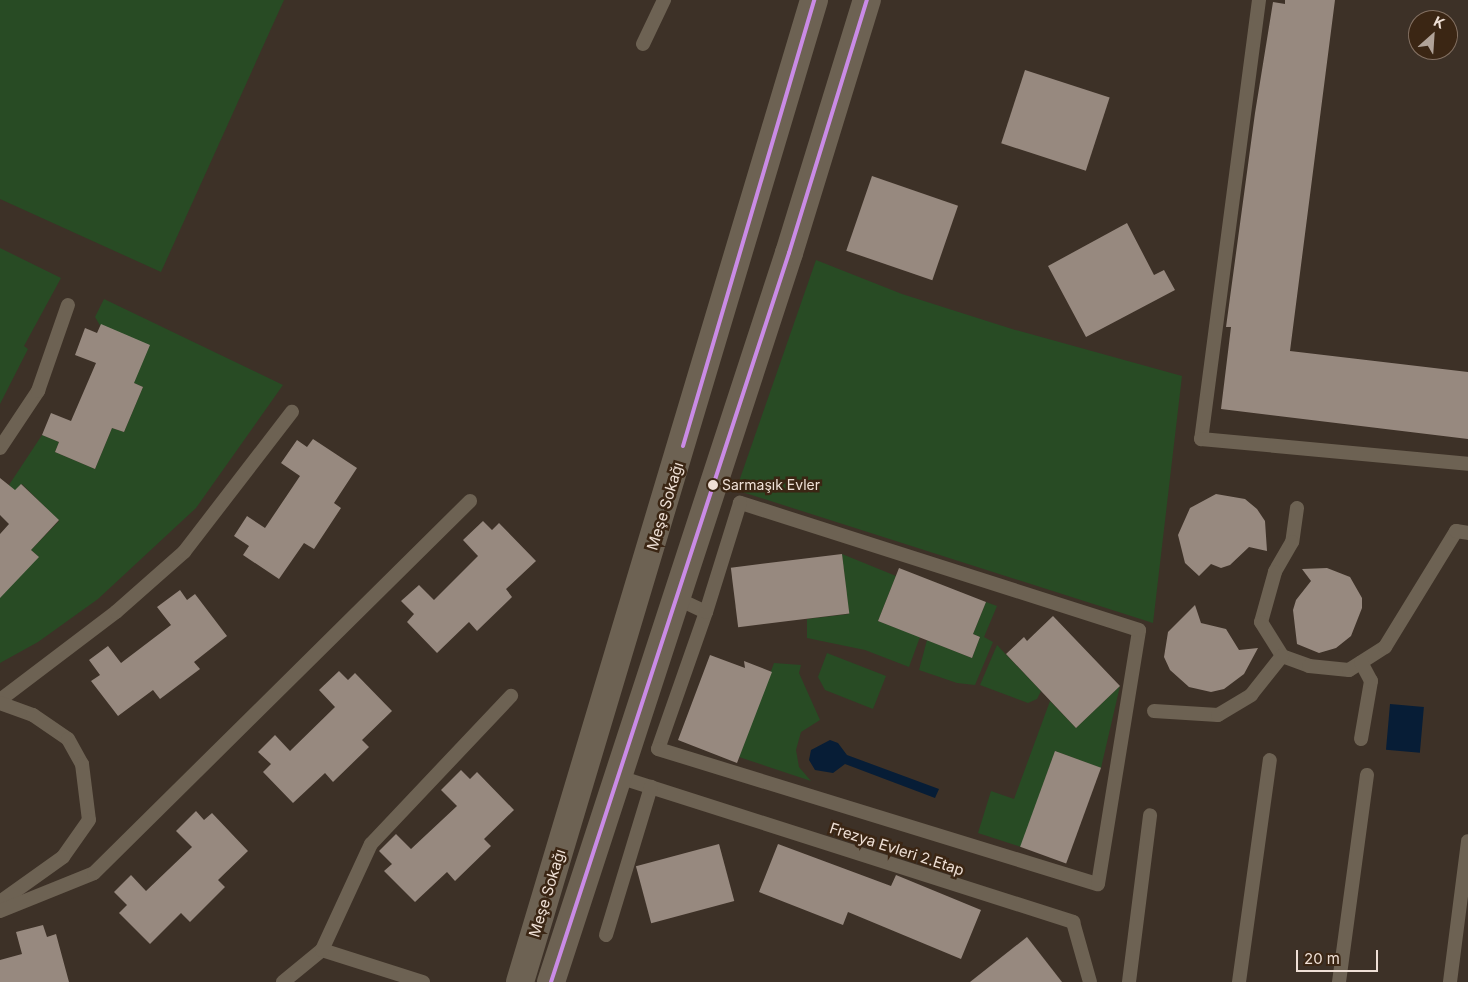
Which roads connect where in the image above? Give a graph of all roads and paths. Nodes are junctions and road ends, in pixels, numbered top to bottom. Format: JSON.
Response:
{"nodes":[{"id":1,"x":664,"y":0,"type":"edge"},
{"id":2,"x":814,"y":0,"type":"edge"},
{"id":3,"x":867,"y":0,"type":"edge"},
{"id":4,"x":1259,"y":0,"type":"edge"},
{"id":5,"x":643,"y":44,"type":"dead end"},
{"id":6,"x":68,"y":305,"type":"dead end"},
{"id":7,"x":292,"y":412,"type":"dead end"},
{"id":8,"x":0,"y":448,"type":"edge"},
{"id":9,"x":1468,"y":464,"type":"edge"},
{"id":10,"x":470,"y":501,"type":"dead end"},
{"id":11,"x":1297,"y":508,"type":"dead end"},
{"id":12,"x":1468,"y":532,"type":"edge"},
{"id":13,"x":678,"y":599,"type":"junction"},
{"id":14,"x":706,"y":612,"type":"junction"},
{"id":15,"x":1282,"y":656,"type":"junction"},
{"id":16,"x":1361,"y":662,"type":"junction"},
{"id":17,"x":512,"y":696,"type":"dead end"},
{"id":18,"x":0,"y":702,"type":"edge"},
{"id":19,"x":1154,"y":711,"type":"dead end"},
{"id":20,"x":1361,"y":739,"type":"dead end"},
{"id":21,"x":1270,"y":760,"type":"dead end"},
{"id":22,"x":1367,"y":775,"type":"dead end"},
{"id":23,"x":619,"y":777,"type":"junction"},
{"id":24,"x":651,"y":787,"type":"junction"},
{"id":25,"x":1150,"y":815,"type":"dead end"},
{"id":26,"x":1468,"y":841,"type":"edge"},
{"id":27,"x":0,"y":902,"type":"edge"},
{"id":28,"x":0,"y":911,"type":"edge"},
{"id":29,"x":606,"y":935,"type":"dead end"},
{"id":30,"x":322,"y":950,"type":"junction"},
{"id":31,"x":283,"y":982,"type":"edge"},
{"id":32,"x":423,"y":982,"type":"edge"},
{"id":33,"x":520,"y":982,"type":"edge"},
{"id":34,"x":551,"y":982,"type":"edge"},
{"id":35,"x":1090,"y":982,"type":"edge"},
{"id":36,"x":1129,"y":982,"type":"edge"},
{"id":37,"x":1239,"y":982,"type":"edge"},
{"id":38,"x":1340,"y":982,"type":"edge"},
{"id":39,"x":1450,"y":982,"type":"edge"}],
"edges":[{"from":1,"to":5,"type":"lane"},
{"from":2,"to":33,"type":"street","name":"Meşe Sokağı"},
{"from":3,"to":13,"type":"street","name":"Meşe Sokağı"},
{"from":4,"to":9,"type":"lane"},
{"from":6,"to":8,"type":"lane"},
{"from":7,"to":18,"type":"lane"},
{"from":10,"to":28,"type":"lane"},
{"from":11,"to":15,"type":"lane"},
{"from":12,"to":16,"type":"lane"},
{"from":13,"to":14,"type":"lane"},
{"from":13,"to":23,"type":"street","name":"Meşe Sokağı"},
{"from":14,"to":14,"type":"lane"},
{"from":15,"to":16,"type":"lane"},
{"from":15,"to":19,"type":"lane"},
{"from":16,"to":20,"type":"lane"},
{"from":17,"to":30,"type":"lane"},
{"from":18,"to":27,"type":"lane"},
{"from":21,"to":37,"type":"lane"},
{"from":22,"to":38,"type":"lane"},
{"from":23,"to":24,"type":"lane","name":"Frezya Evleri 2.Etap"},
{"from":23,"to":34,"type":"street","name":"Meşe Sokağı"},
{"from":24,"to":29,"type":"lane"},
{"from":24,"to":35,"type":"lane","name":"Frezya Evleri 2.Etap"},
{"from":25,"to":36,"type":"lane"},
{"from":26,"to":39,"type":"lane"},
{"from":30,"to":31,"type":"lane"},
{"from":30,"to":32,"type":"lane"}]}
